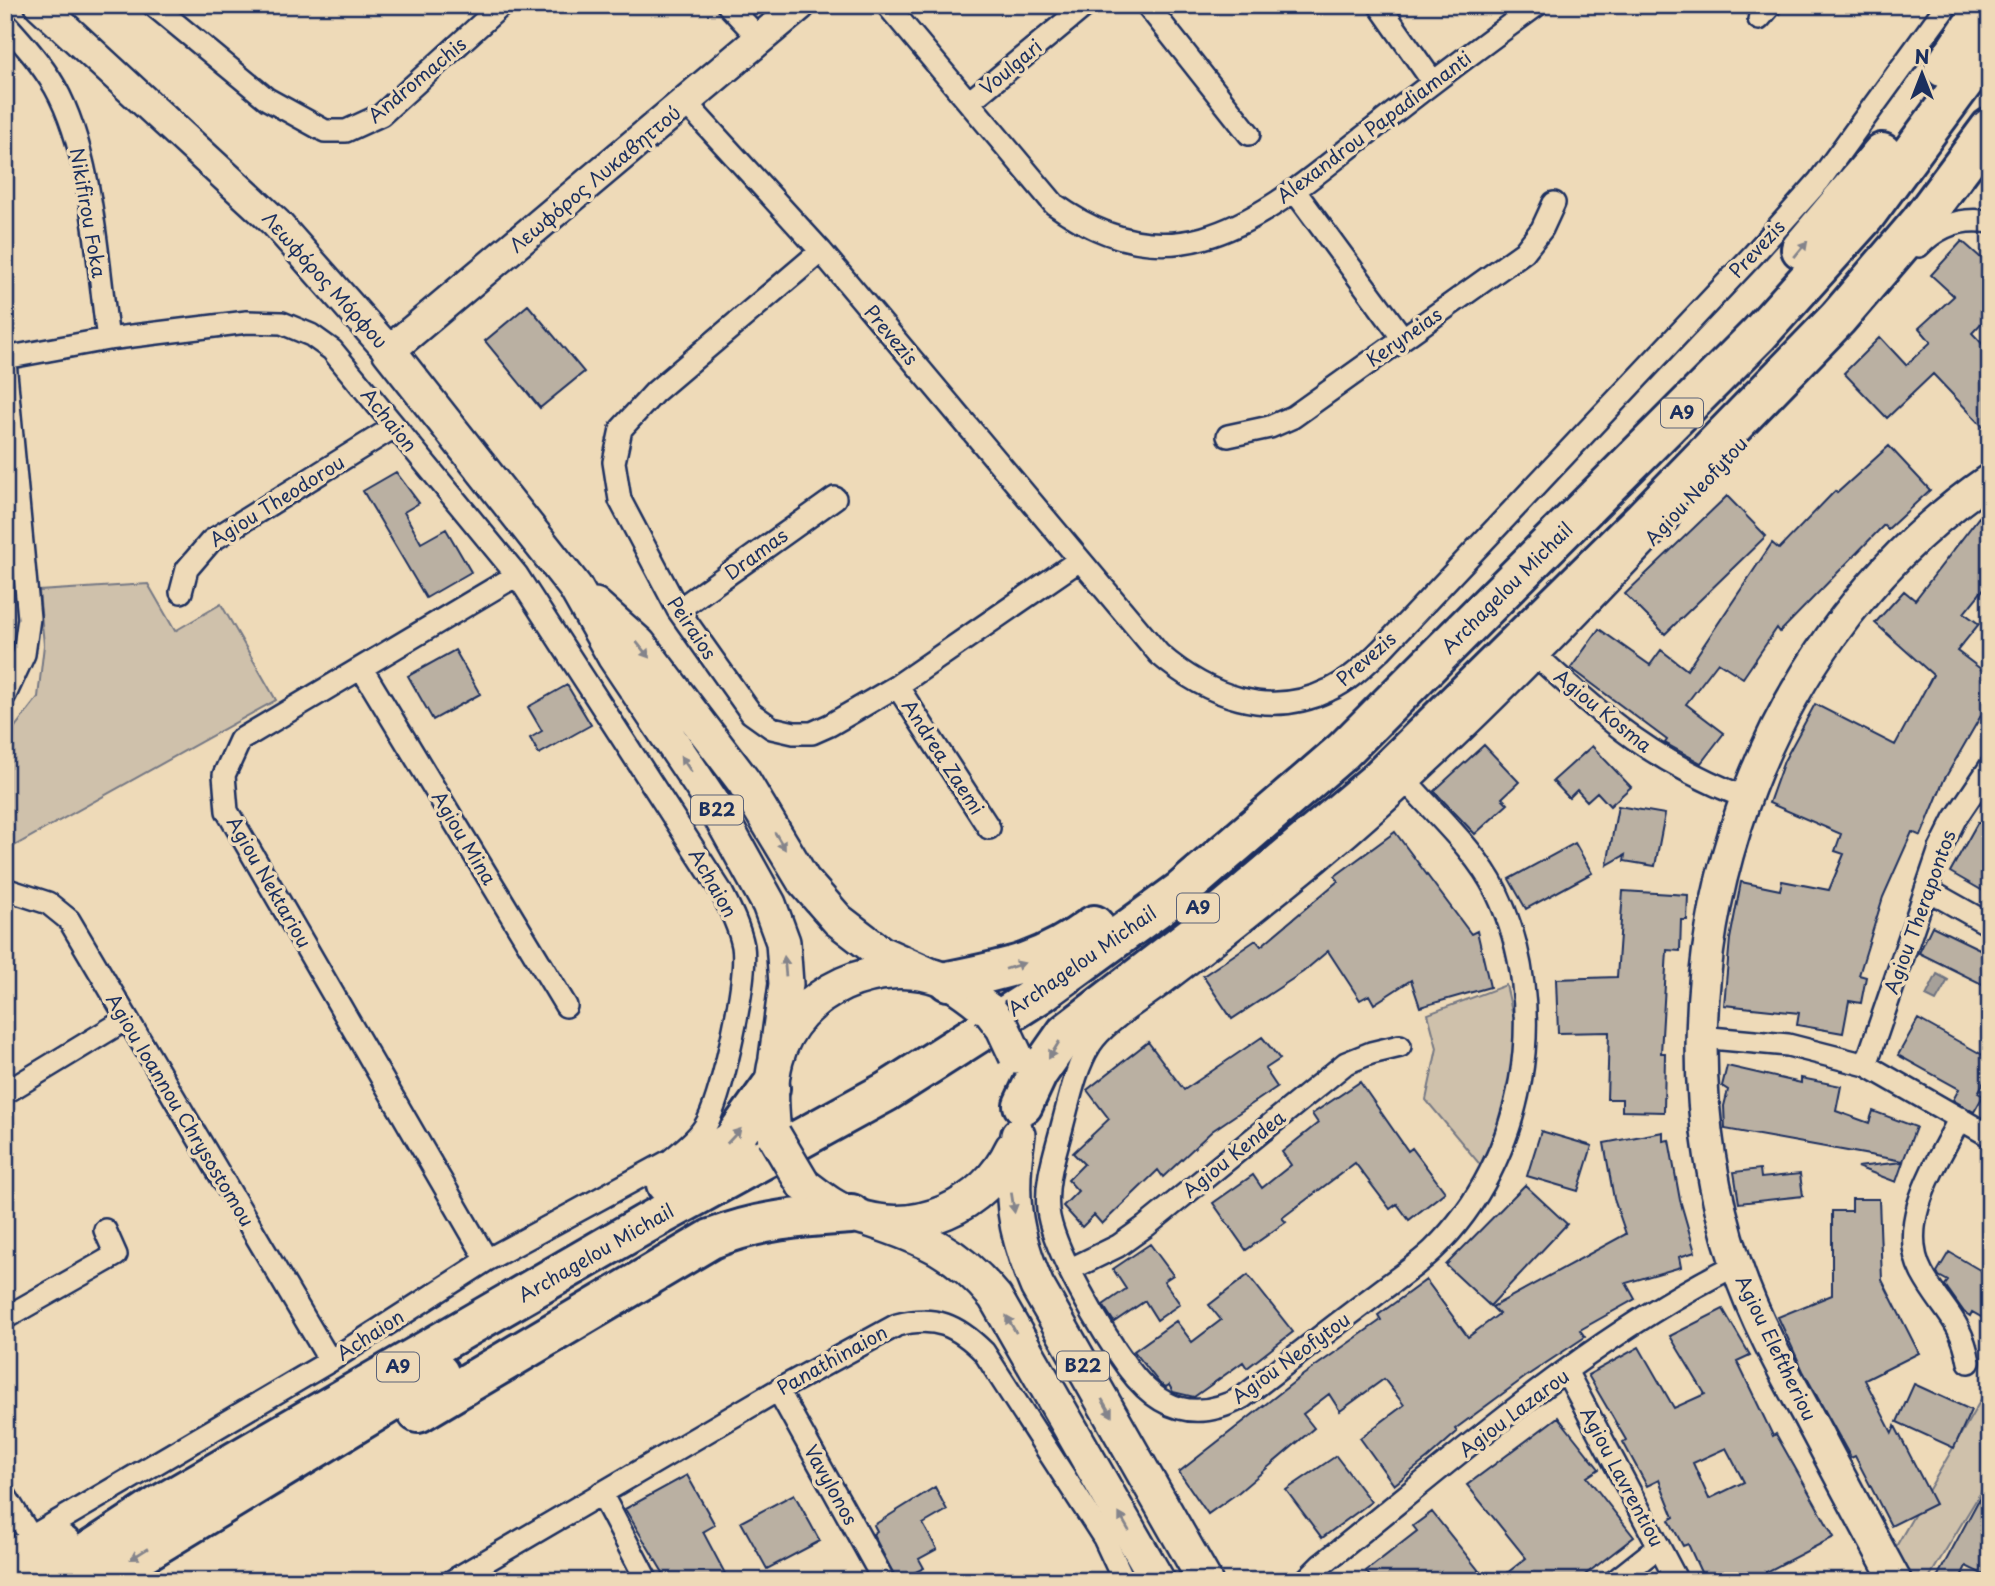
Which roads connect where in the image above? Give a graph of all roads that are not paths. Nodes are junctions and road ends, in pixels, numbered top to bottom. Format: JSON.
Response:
{"nodes":[{"id":1,"x":40,"y":5,"type":"edge"},
{"id":2,"x":153,"y":5,"type":"edge"},
{"id":3,"x":502,"y":5,"type":"edge"},
{"id":4,"x":728,"y":5,"type":"edge"},
{"id":5,"x":800,"y":5,"type":"edge"},
{"id":6,"x":887,"y":5,"type":"edge"},
{"id":7,"x":1086,"y":5,"type":"edge"},
{"id":8,"x":1147,"y":5,"type":"edge"},
{"id":9,"x":1379,"y":5,"type":"edge"},
{"id":10,"x":1537,"y":5,"type":"edge"},
{"id":11,"x":1948,"y":5,"type":"edge"},
{"id":12,"x":1986,"y":5,"type":"edge"},
{"id":13,"x":5,"y":23,"type":"edge"},
{"id":14,"x":759,"y":38,"type":"junction"},
{"id":15,"x":1990,"y":46,"type":"edge"},
{"id":16,"x":1433,"y":82,"type":"junction"},
{"id":17,"x":1990,"y":87,"type":"edge"},
{"id":18,"x":969,"y":102,"type":"junction"},
{"id":19,"x":686,"y":103,"type":"junction"},
{"id":20,"x":1990,"y":128,"type":"edge"},
{"id":21,"x":1249,"y":134,"type":"dead end"},
{"id":22,"x":1294,"y":190,"type":"junction"},
{"id":23,"x":1554,"y":203,"type":"dead end"},
{"id":24,"x":1990,"y":222,"type":"edge"},
{"id":25,"x":821,"y":251,"type":"junction"},
{"id":26,"x":1402,"y":337,"type":"junction"},
{"id":27,"x":108,"y":339,"type":"junction"},
{"id":28,"x":389,"y":351,"type":"junction"},
{"id":29,"x":5,"y":360,"type":"edge"},
{"id":30,"x":394,"y":427,"type":"junction"},
{"id":31,"x":1228,"y":436,"type":"dead end"},
{"id":32,"x":1990,"y":479,"type":"edge"},
{"id":33,"x":835,"y":498,"type":"dead end"},
{"id":34,"x":1078,"y":562,"type":"junction"},
{"id":35,"x":15,"y":569,"type":"edge"},
{"id":36,"x":517,"y":575,"type":"junction"},
{"id":37,"x":575,"y":587,"type":"junction"},
{"id":38,"x":181,"y":592,"type":"dead end"},
{"id":39,"x":678,"y":610,"type":"junction"},
{"id":40,"x":1539,"y":658,"type":"junction"},
{"id":41,"x":362,"y":669,"type":"junction"},
{"id":42,"x":897,"y":686,"type":"junction"},
{"id":43,"x":5,"y":695,"type":"edge"},
{"id":44,"x":1990,"y":767,"type":"edge"},
{"id":45,"x":1409,"y":784,"type":"junction"},
{"id":46,"x":1744,"y":797,"type":"junction"},
{"id":47,"x":989,"y":828,"type":"dead end"},
{"id":48,"x":5,"y":889,"type":"edge"},
{"id":49,"x":1926,"y":889,"type":"junction"},
{"id":50,"x":1990,"y":925,"type":"edge"},
{"id":51,"x":938,"y":978,"type":"junction"},
{"id":52,"x":566,"y":1006,"type":"dead end"},
{"id":53,"x":125,"y":1020,"type":"junction"},
{"id":54,"x":1700,"y":1037,"type":"junction"},
{"id":55,"x":1400,"y":1046,"type":"dead end"},
{"id":56,"x":1866,"y":1065,"type":"junction"},
{"id":57,"x":773,"y":1073,"type":"junction"},
{"id":58,"x":5,"y":1093,"type":"edge"},
{"id":59,"x":1960,"y":1118,"type":"junction"},
{"id":60,"x":1020,"y":1120,"type":"junction"},
{"id":61,"x":1990,"y":1136,"type":"edge"},
{"id":62,"x":860,"y":1217,"type":"junction"},
{"id":63,"x":105,"y":1230,"type":"dead end"},
{"id":64,"x":487,"y":1260,"type":"junction"},
{"id":65,"x":1736,"y":1265,"type":"junction"},
{"id":66,"x":1071,"y":1269,"type":"junction"},
{"id":67,"x":5,"y":1318,"type":"edge"},
{"id":68,"x":330,"y":1361,"type":"junction"},
{"id":69,"x":1969,"y":1362,"type":"dead end"},
{"id":70,"x":1567,"y":1373,"type":"junction"},
{"id":71,"x":778,"y":1390,"type":"junction"},
{"id":72,"x":601,"y":1493,"type":"junction"},
{"id":73,"x":5,"y":1495,"type":"edge"},
{"id":74,"x":31,"y":1537,"type":"junction"},
{"id":75,"x":1658,"y":1547,"type":"junction"},
{"id":76,"x":5,"y":1556,"type":"edge"},
{"id":77,"x":8,"y":1581,"type":"edge"},
{"id":78,"x":44,"y":1581,"type":"edge"},
{"id":79,"x":97,"y":1581,"type":"edge"},
{"id":80,"x":145,"y":1581,"type":"edge"},
{"id":81,"x":452,"y":1581,"type":"edge"},
{"id":82,"x":647,"y":1581,"type":"edge"},
{"id":83,"x":884,"y":1581,"type":"edge"},
{"id":84,"x":1124,"y":1581,"type":"edge"},
{"id":85,"x":1158,"y":1581,"type":"edge"},
{"id":86,"x":1205,"y":1581,"type":"edge"},
{"id":87,"x":1305,"y":1581,"type":"edge"},
{"id":88,"x":1615,"y":1581,"type":"edge"},
{"id":89,"x":1677,"y":1581,"type":"edge"},
{"id":90,"x":1896,"y":1581,"type":"edge"}],
"edges":[{"from":1,"to":28,"type":"street","name":"Λεωφόρος Μόρφου"},
{"from":2,"to":3,"type":"street","name":"Andromachis"},
{"from":4,"to":14,"type":"street"},
{"from":5,"to":14,"type":"street","name":"Λεωφόρος Λυκαβηττού"},
{"from":6,"to":18,"type":"street","name":"Alexandrou Papadiamanti"},
{"from":7,"to":18,"type":"street","name":"Voulgari"},
{"from":8,"to":21,"type":"street"},
{"from":9,"to":16,"type":"street"},
{"from":10,"to":16,"type":"street","name":"Alexandrou Papadiamanti"},
{"from":11,"to":34,"type":"street","name":"Prevezis"},
{"from":51,"to":12,"type":"highway","one_way":true},
{"from":13,"to":27,"type":"street","name":"Nikifirou Foka"},
{"from":14,"to":19,"type":"street","name":"Λεωφόρος Λυκαβηττού"},
{"from":15,"to":78,"type":"highway","name":"Archagelou Michail","number":"A9"},
{"from":16,"to":22,"type":"street","name":"Alexandrou Papadiamanti"},
{"from":17,"to":79,"type":"highway","name":"Archagelou Michail","number":"A9","one_way":true},
{"from":18,"to":22,"type":"street","name":"Alexandrou Papadiamanti"},
{"from":19,"to":25,"type":"street","name":"Prevezis"},
{"from":19,"to":28,"type":"street","name":"Λεωφόρος Λυκαβηττού"},
{"from":20,"to":60,"type":"highway","one_way":true},
{"from":22,"to":26,"type":"street"},
{"from":23,"to":26,"type":"street","name":"Keryneias"},
{"from":24,"to":40,"type":"street","name":"Agiou Neofytou"},
{"from":25,"to":34,"type":"street","name":"Prevezis"},
{"from":25,"to":39,"type":"street","name":"Peiraios"},
{"from":26,"to":31,"type":"street","name":"Keryneias"},
{"from":27,"to":29,"type":"street","name":"Achaion"},
{"from":27,"to":30,"type":"street","name":"Achaion"},
{"from":28,"to":37,"type":"main road","name":"Λεωφόρος Μόρφου","number":"B22"},
{"from":29,"to":35,"type":"street"},
{"from":30,"to":36,"type":"street","name":"Achaion"},
{"from":30,"to":38,"type":"street","name":"Agiou Theodorou"},
{"from":32,"to":46,"type":"street","name":"Agiou Eleftheriou"},
{"from":33,"to":39,"type":"street","name":"Dramas"},
{"from":34,"to":42,"type":"street","name":"Peiraios"},
{"from":35,"to":43,"type":"street"},
{"from":36,"to":41,"type":"street","name":"Agiou Nektariou"},
{"from":36,"to":64,"type":"street","name":"Achaion"},
{"from":37,"to":51,"type":"main road","name":"Λεωφόρος Μόρφου","number":"B22","one_way":true},
{"from":57,"to":37,"type":"main road","name":"Λεωφόρος Μόρφου","number":"B22","one_way":true},
{"from":39,"to":42,"type":"street","name":"Peiraios"},
{"from":40,"to":45,"type":"street","name":"Agiou Neofytou"},
{"from":40,"to":46,"type":"street","name":"Agiou Kosma"},
{"from":41,"to":52,"type":"street","name":"Agiou Mina"},
{"from":41,"to":64,"type":"street","name":"Agiou Nektariou"},
{"from":42,"to":47,"type":"street","name":"Andrea Zaemi"},
{"from":44,"to":49,"type":"street","name":"Agiou Therapontos"},
{"from":45,"to":66,"type":"street","name":"Agiou Neofytou"},
{"from":45,"to":66,"type":"street","name":"Agiou Neofytou"},
{"from":46,"to":54,"type":"street","name":"Agiou Eleftheriou"},
{"from":48,"to":53,"type":"street","name":"Agiou Ioannou Chrysostomou"},
{"from":49,"to":50,"type":"street"},
{"from":49,"to":56,"type":"street","name":"Agiou Therapontos"},
{"from":51,"to":57,"type":"main road"},
{"from":51,"to":60,"type":"main road","number":"B22","bridge":true},
{"from":53,"to":58,"type":"street"},
{"from":53,"to":68,"type":"street","name":"Agiou Ioannou Chrysostomou"},
{"from":54,"to":56,"type":"street"},
{"from":54,"to":65,"type":"street","name":"Agiou Eleftheriou"},
{"from":55,"to":66,"type":"street","name":"Agiou Kendea"},
{"from":56,"to":59,"type":"street"},
{"from":57,"to":62,"type":"main road","number":"B22","bridge":true},
{"from":77,"to":57,"type":"highway","one_way":true},
{"from":59,"to":61,"type":"street"},
{"from":59,"to":69,"type":"street"},
{"from":60,"to":62,"type":"main road","number":"B22"},
{"from":60,"to":86,"type":"main road","number":"B22","one_way":true},
{"from":62,"to":80,"type":"highway"},
{"from":85,"to":62,"type":"main road","number":"B22","one_way":true},
{"from":63,"to":67,"type":"street"},
{"from":64,"to":68,"type":"street","name":"Achaion"},
{"from":65,"to":70,"type":"street","name":"Agiou Lazarou"},
{"from":65,"to":90,"type":"street","name":"Agiou Eleftheriou"},
{"from":68,"to":74,"type":"street","name":"Achaion"},
{"from":70,"to":75,"type":"street","name":"Agiou Lavrentiou"},
{"from":70,"to":87,"type":"street","name":"Agiou Lazarou"},
{"from":71,"to":72,"type":"street","name":"Panathinaion"},
{"from":71,"to":83,"type":"street","name":"Vavylonos"},
{"from":71,"to":84,"type":"street","name":"Panathinaion"},
{"from":72,"to":81,"type":"street","name":"Panathinaion"},
{"from":72,"to":82,"type":"street"},
{"from":73,"to":74,"type":"street"},
{"from":74,"to":76,"type":"street","name":"Achaion"},
{"from":75,"to":88,"type":"street"},
{"from":75,"to":89,"type":"street","name":"Agiou Lavrentiou"}]}
